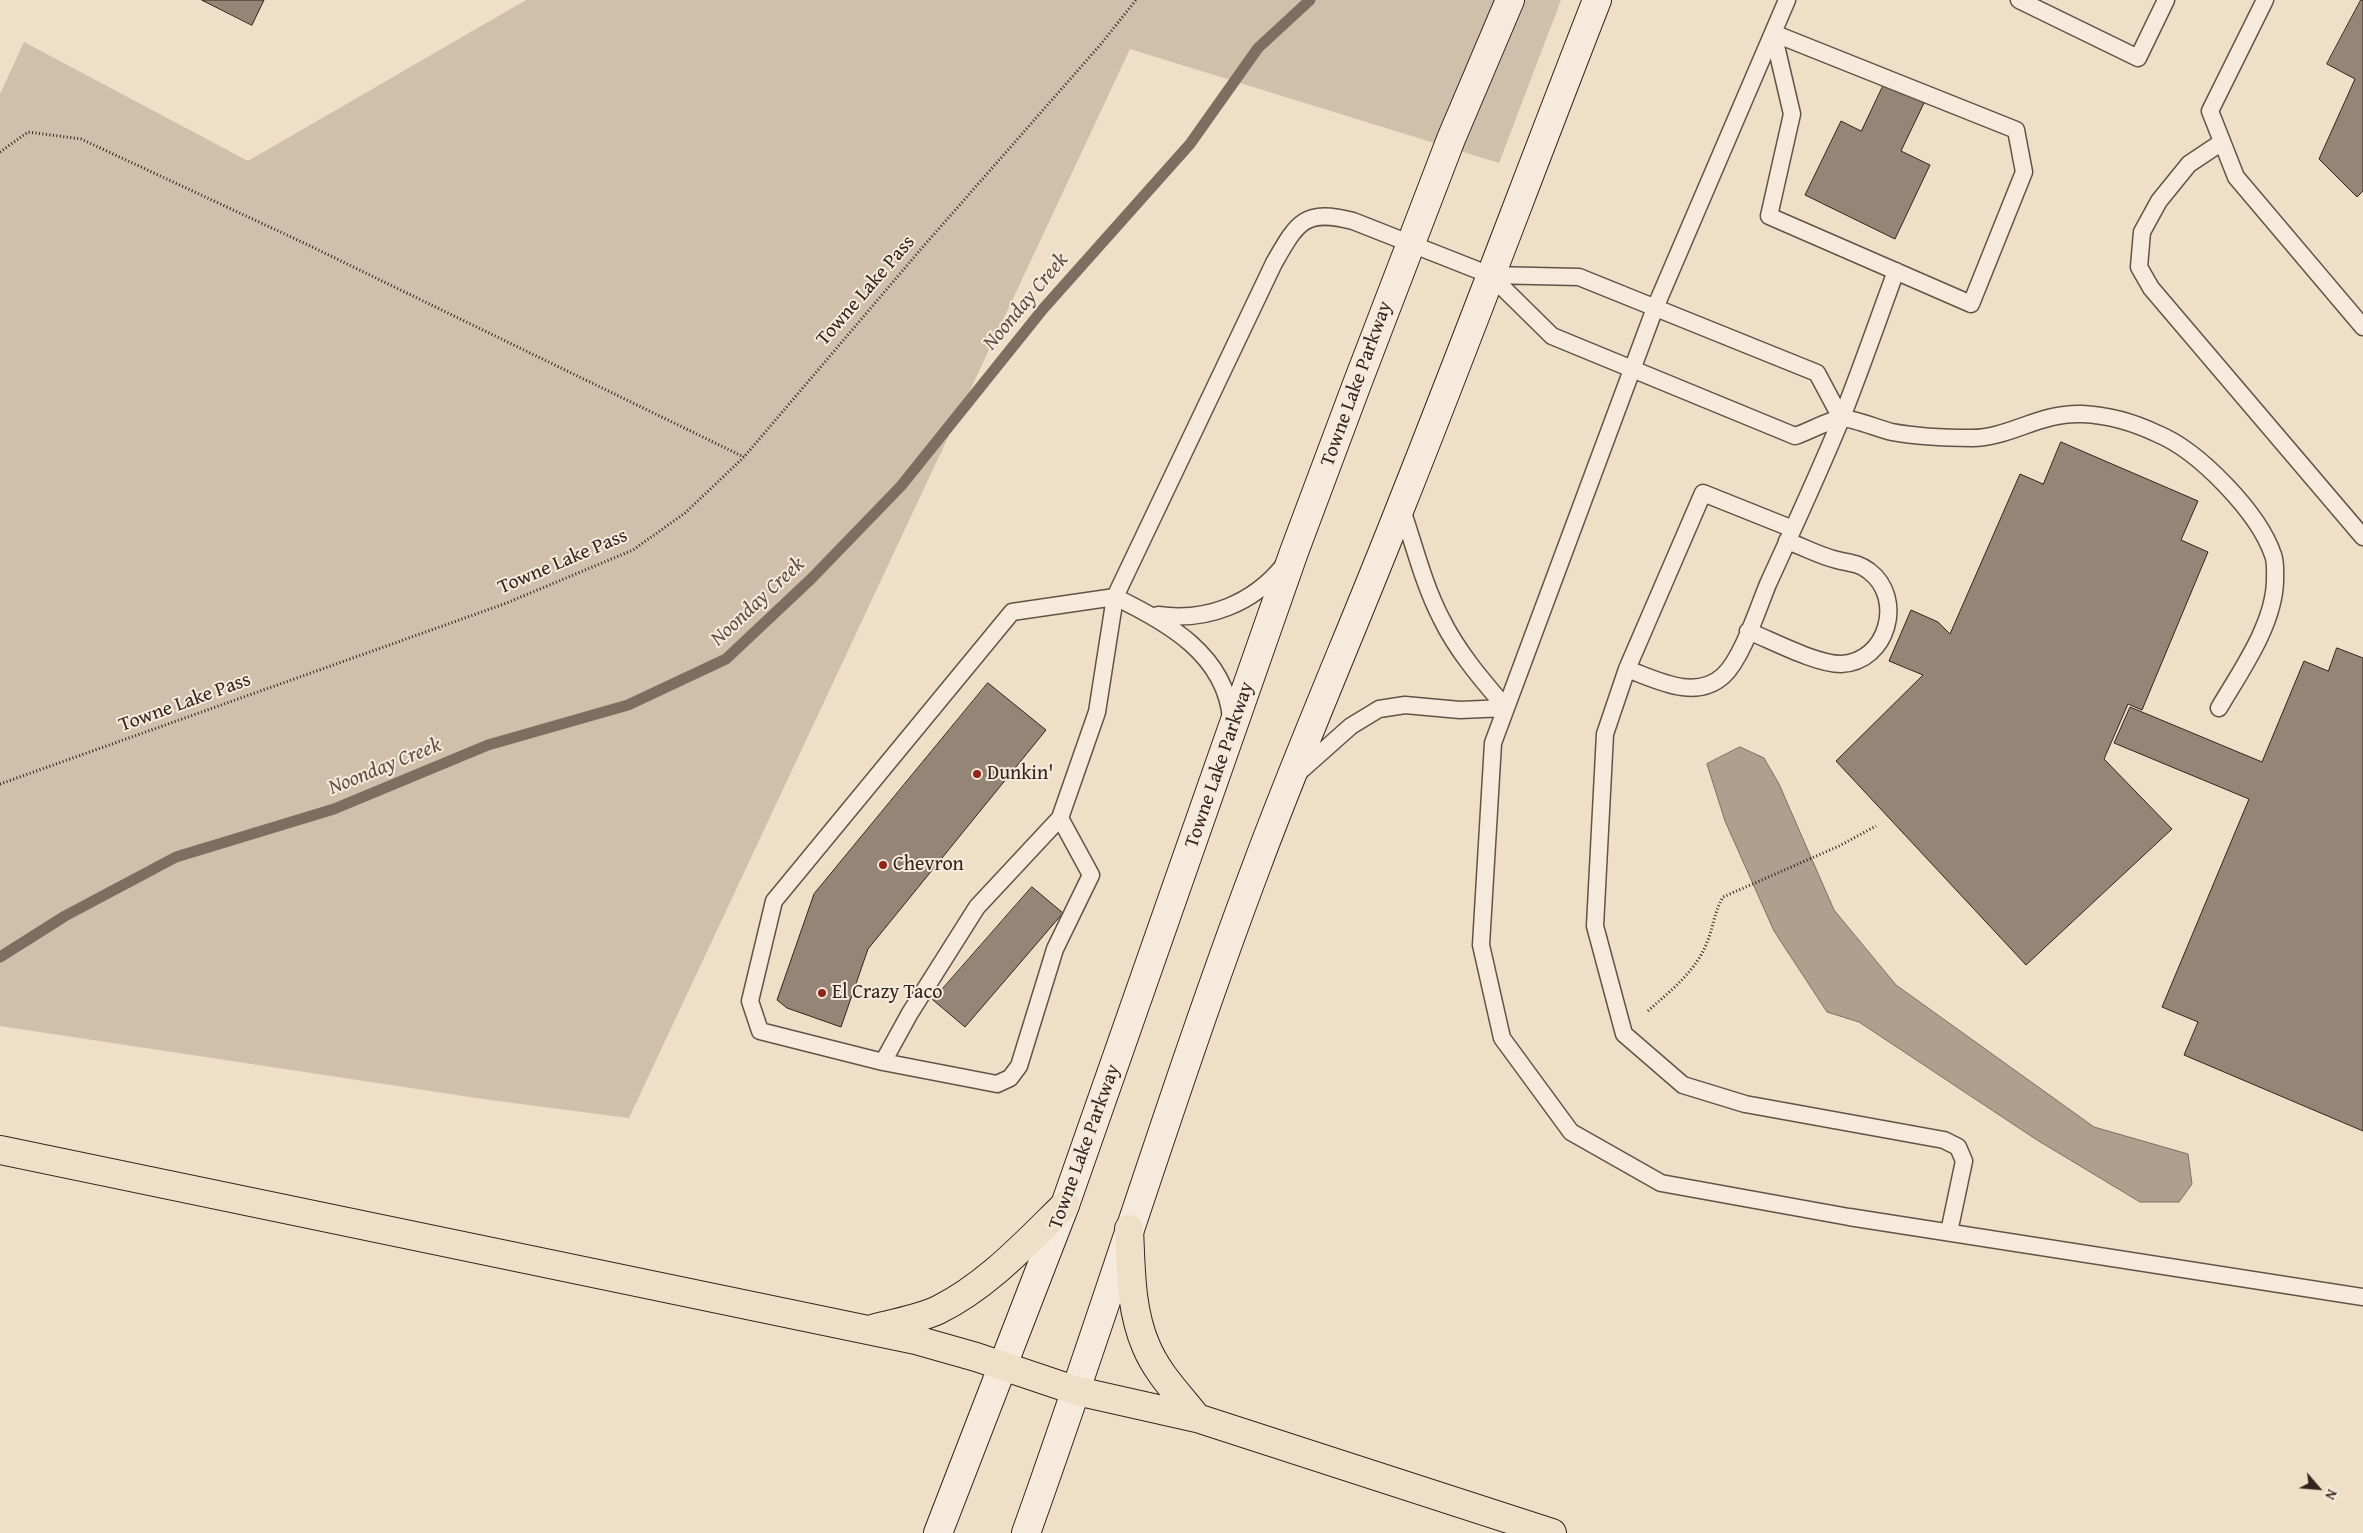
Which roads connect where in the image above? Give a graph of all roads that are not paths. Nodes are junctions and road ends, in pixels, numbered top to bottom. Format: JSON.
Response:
{"nodes":[{"id":1,"x":1510,"y":0,"type":"edge"},
{"id":2,"x":1597,"y":0,"type":"edge"},
{"id":3,"x":1787,"y":0,"type":"edge"},
{"id":4,"x":2019,"y":0,"type":"edge"},
{"id":5,"x":2166,"y":0,"type":"edge"},
{"id":6,"x":2265,"y":0,"type":"edge"},
{"id":7,"x":1773,"y":33,"type":"junction"},
{"id":8,"x":2222,"y":142,"type":"junction"},
{"id":9,"x":1410,"y":243,"type":"junction"},
{"id":10,"x":1896,"y":271,"type":"junction"},
{"id":11,"x":1490,"y":275,"type":"junction"},
{"id":12,"x":1655,"y":308,"type":"junction"},
{"id":13,"x":2363,"y":327,"type":"edge"},
{"id":14,"x":1632,"y":369,"type":"junction"},
{"id":15,"x":1841,"y":418,"type":"junction"},
{"id":16,"x":1401,"y":507,"type":"junction"},
{"id":17,"x":1790,"y":535,"type":"junction"},
{"id":18,"x":2363,"y":537,"type":"edge"},
{"id":19,"x":1294,"y":552,"type":"junction"},
{"id":20,"x":1115,"y":597,"type":"junction"},
{"id":21,"x":1153,"y":615,"type":"junction"},
{"id":22,"x":1748,"y":631,"type":"junction"},
{"id":23,"x":1627,"y":668,"type":"junction"},
{"id":24,"x":1506,"y":708,"type":"junction"},
{"id":25,"x":2219,"y":708,"type":"dead end"},
{"id":26,"x":1232,"y":732,"type":"junction"},
{"id":27,"x":1290,"y":780,"type":"junction"},
{"id":28,"x":1060,"y":818,"type":"junction"},
{"id":29,"x":884,"y":1062,"type":"junction"},
{"id":30,"x":0,"y":1150,"type":"edge"},
{"id":31,"x":1065,"y":1205,"type":"junction"},
{"id":32,"x":1129,"y":1229,"type":"junction"},
{"id":33,"x":1949,"y":1232,"type":"junction"},
{"id":34,"x":2363,"y":1297,"type":"edge"},
{"id":35,"x":870,"y":1329,"type":"junction"},
{"id":36,"x":1002,"y":1366,"type":"junction"},
{"id":37,"x":1077,"y":1391,"type":"junction"},
{"id":38,"x":1197,"y":1418,"type":"junction"},
{"id":39,"x":938,"y":1533,"type":"edge"},
{"id":40,"x":1026,"y":1533,"type":"edge"},
{"id":41,"x":1552,"y":1533,"type":"edge"}],
"edges":[{"from":1,"to":9,"type":"main road","name":"Towne Lake Parkway"},
{"from":2,"to":11,"type":"main road"},
{"from":3,"to":7,"type":"lane"},
{"from":4,"to":5,"type":"lane"},
{"from":6,"to":8,"type":"lane"},
{"from":7,"to":10,"type":"lane"},
{"from":7,"to":10,"type":"lane"},
{"from":7,"to":12,"type":"lane"},
{"from":8,"to":13,"type":"lane"},
{"from":8,"to":18,"type":"lane"},
{"from":9,"to":11,"type":"lane"},
{"from":9,"to":19,"type":"main road","name":"Towne Lake Parkway"},
{"from":9,"to":20,"type":"lane"},
{"from":10,"to":15,"type":"lane"},
{"from":11,"to":12,"type":"lane"},
{"from":11,"to":14,"type":"lane"},
{"from":11,"to":16,"type":"main road"},
{"from":12,"to":14,"type":"lane"},
{"from":12,"to":15,"type":"lane"},
{"from":14,"to":15,"type":"lane"},
{"from":14,"to":24,"type":"lane"},
{"from":15,"to":17,"type":"lane"},
{"from":15,"to":25,"type":"lane"},
{"from":16,"to":24,"type":"lane"},
{"from":16,"to":27,"type":"main road"},
{"from":17,"to":22,"type":"lane"},
{"from":17,"to":22,"type":"lane"},
{"from":17,"to":23,"type":"lane"},
{"from":19,"to":21,"type":"lane"},
{"from":19,"to":26,"type":"main road","name":"Towne Lake Parkway"},
{"from":20,"to":21,"type":"lane"},
{"from":20,"to":28,"type":"lane"},
{"from":20,"to":29,"type":"lane"},
{"from":21,"to":26,"type":"lane"},
{"from":22,"to":23,"type":"lane"},
{"from":23,"to":33,"type":"lane"},
{"from":24,"to":27,"type":"lane"},
{"from":24,"to":33,"type":"lane"},
{"from":26,"to":31,"type":"main road","name":"Towne Lake Parkway"},
{"from":27,"to":32,"type":"main road"},
{"from":28,"to":29,"type":"lane"},
{"from":28,"to":29,"type":"lane"},
{"from":30,"to":35,"type":"highway"},
{"from":31,"to":35,"type":"highway"},
{"from":31,"to":36,"type":"main road","name":"Towne Lake Parkway"},
{"from":32,"to":37,"type":"main road"},
{"from":32,"to":38,"type":"highway"},
{"from":33,"to":34,"type":"lane"},
{"from":35,"to":36,"type":"highway"},
{"from":36,"to":37,"type":"highway"},
{"from":36,"to":39,"type":"main road","name":"Towne Lake Parkway"},
{"from":37,"to":38,"type":"highway"},
{"from":37,"to":40,"type":"main road"},
{"from":38,"to":41,"type":"highway"}]}
